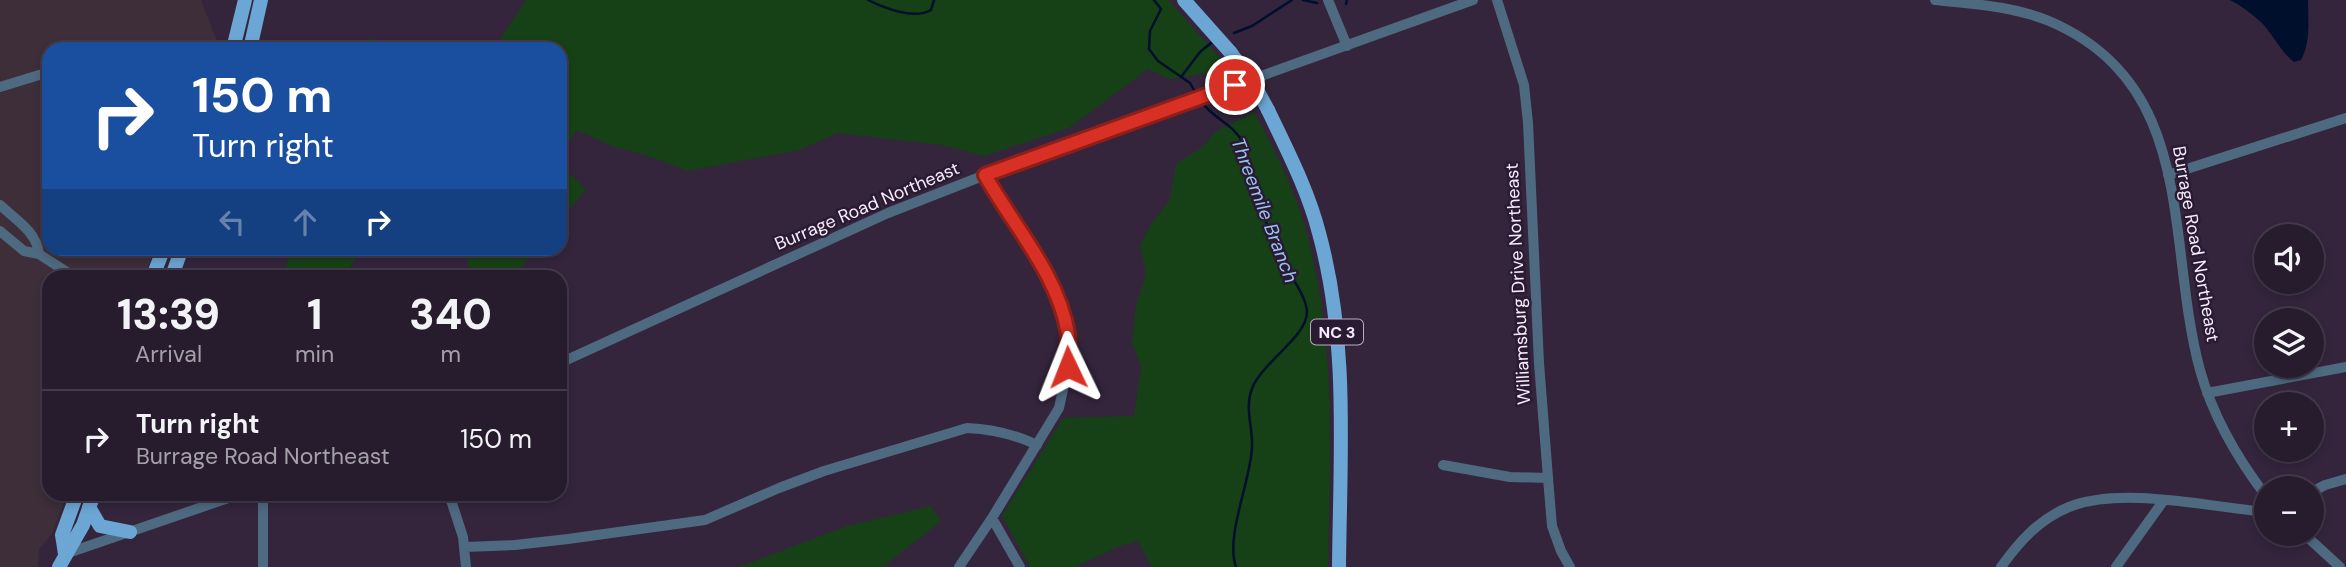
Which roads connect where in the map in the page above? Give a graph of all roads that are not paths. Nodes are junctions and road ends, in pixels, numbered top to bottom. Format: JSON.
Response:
{"nodes":[{"id":1,"x":245,"y":0,"type":"edge"},
{"id":2,"x":261,"y":0,"type":"edge"},
{"id":3,"x":1184,"y":0,"type":"edge"},
{"id":4,"x":1328,"y":0,"type":"edge"},
{"id":5,"x":1473,"y":0,"type":"edge"},
{"id":6,"x":1497,"y":0,"type":"edge"},
{"id":7,"x":1935,"y":0,"type":"edge"},
{"id":8,"x":235,"y":42,"type":"edge"},
{"id":9,"x":252,"y":42,"type":"edge"},
{"id":10,"x":1347,"y":46,"type":"junction"},
{"id":11,"x":42,"y":74,"type":"edge"},
{"id":12,"x":0,"y":87,"type":"edge"},
{"id":13,"x":2346,"y":118,"type":"edge"},
{"id":14,"x":985,"y":175,"type":"junction"},
{"id":15,"x":2168,"y":175,"type":"junction"},
{"id":16,"x":0,"y":205,"type":"edge"},
{"id":17,"x":0,"y":231,"type":"edge"},
{"id":18,"x":39,"y":254,"type":"junction"},
{"id":19,"x":61,"y":270,"type":"edge"},
{"id":20,"x":567,"y":360,"type":"edge"},
{"id":21,"x":2346,"y":367,"type":"edge"},
{"id":22,"x":2207,"y":393,"type":"junction"},
{"id":23,"x":1037,"y":445,"type":"junction"},
{"id":24,"x":1443,"y":465,"type":"dead end"},
{"id":25,"x":1548,"y":478,"type":"junction"},
{"id":26,"x":2346,"y":479,"type":"edge"},
{"id":27,"x":2254,"y":481,"type":"edge"},
{"id":28,"x":2324,"y":486,"type":"edge"},
{"id":29,"x":2164,"y":500,"type":"junction"},
{"id":30,"x":74,"y":501,"type":"edge"},
{"id":31,"x":92,"y":501,"type":"edge"},
{"id":32,"x":92,"y":501,"type":"edge"},
{"id":33,"x":220,"y":501,"type":"edge"},
{"id":34,"x":263,"y":501,"type":"edge"},
{"id":35,"x":451,"y":501,"type":"edge"},
{"id":36,"x":2254,"y":511,"type":"edge"},
{"id":37,"x":992,"y":518,"type":"junction"},
{"id":38,"x":130,"y":532,"type":"junction"},
{"id":39,"x":2317,"y":546,"type":"edge"},
{"id":40,"x":465,"y":547,"type":"junction"},
{"id":41,"x":62,"y":560,"type":"edge"},
{"id":42,"x":263,"y":567,"type":"edge"},
{"id":43,"x":466,"y":567,"type":"edge"},
{"id":44,"x":959,"y":567,"type":"edge"},
{"id":45,"x":1020,"y":567,"type":"edge"},
{"id":46,"x":1339,"y":567,"type":"edge"},
{"id":47,"x":1570,"y":567,"type":"edge"},
{"id":48,"x":2001,"y":567,"type":"edge"},
{"id":49,"x":2116,"y":567,"type":"edge"},
{"id":50,"x":2340,"y":567,"type":"edge"}],
"edges":[{"from":1,"to":8,"type":"main road"},
{"from":2,"to":9,"type":"main road"},
{"from":3,"to":46,"type":"main road","number":"NC 3","bridge":true},
{"from":4,"to":10,"type":"street"},
{"from":5,"to":10,"type":"street","name":"Burrage Road Northeast"},
{"from":6,"to":25,"type":"street","name":"Williamsburg Drive Northeast"},
{"from":7,"to":15,"type":"street","name":"Burrage Road Northeast"},
{"from":10,"to":14,"type":"street","name":"Burrage Road Northeast"},
{"from":11,"to":12,"type":"street"},
{"from":13,"to":15,"type":"street"},
{"from":14,"to":20,"type":"street","name":"Burrage Road Northeast"},
{"from":14,"to":23,"type":"street"},
{"from":15,"to":22,"type":"street","name":"Burrage Road Northeast"},
{"from":16,"to":18,"type":"street"},
{"from":17,"to":18,"type":"street"},
{"from":18,"to":19,"type":"street"},
{"from":21,"to":22,"type":"street"},
{"from":22,"to":27,"type":"street","name":"Burrage Road Northeast"},
{"from":23,"to":37,"type":"street"},
{"from":23,"to":40,"type":"street"},
{"from":24,"to":25,"type":"street"},
{"from":25,"to":47,"type":"street","name":"Williamsburg Drive Northeast"},
{"from":26,"to":28,"type":"street"},
{"from":29,"to":36,"type":"street"},
{"from":29,"to":48,"type":"street"},
{"from":29,"to":49,"type":"street"},
{"from":30,"to":41,"type":"main road"},
{"from":31,"to":41,"type":"main road"},
{"from":32,"to":38,"type":"main road"},
{"from":33,"to":38,"type":"street"},
{"from":34,"to":42,"type":"street"},
{"from":35,"to":40,"type":"street"},
{"from":37,"to":44,"type":"street"},
{"from":37,"to":45,"type":"street"},
{"from":38,"to":41,"type":"street"},
{"from":39,"to":50,"type":"street"},
{"from":40,"to":43,"type":"street"}]}
